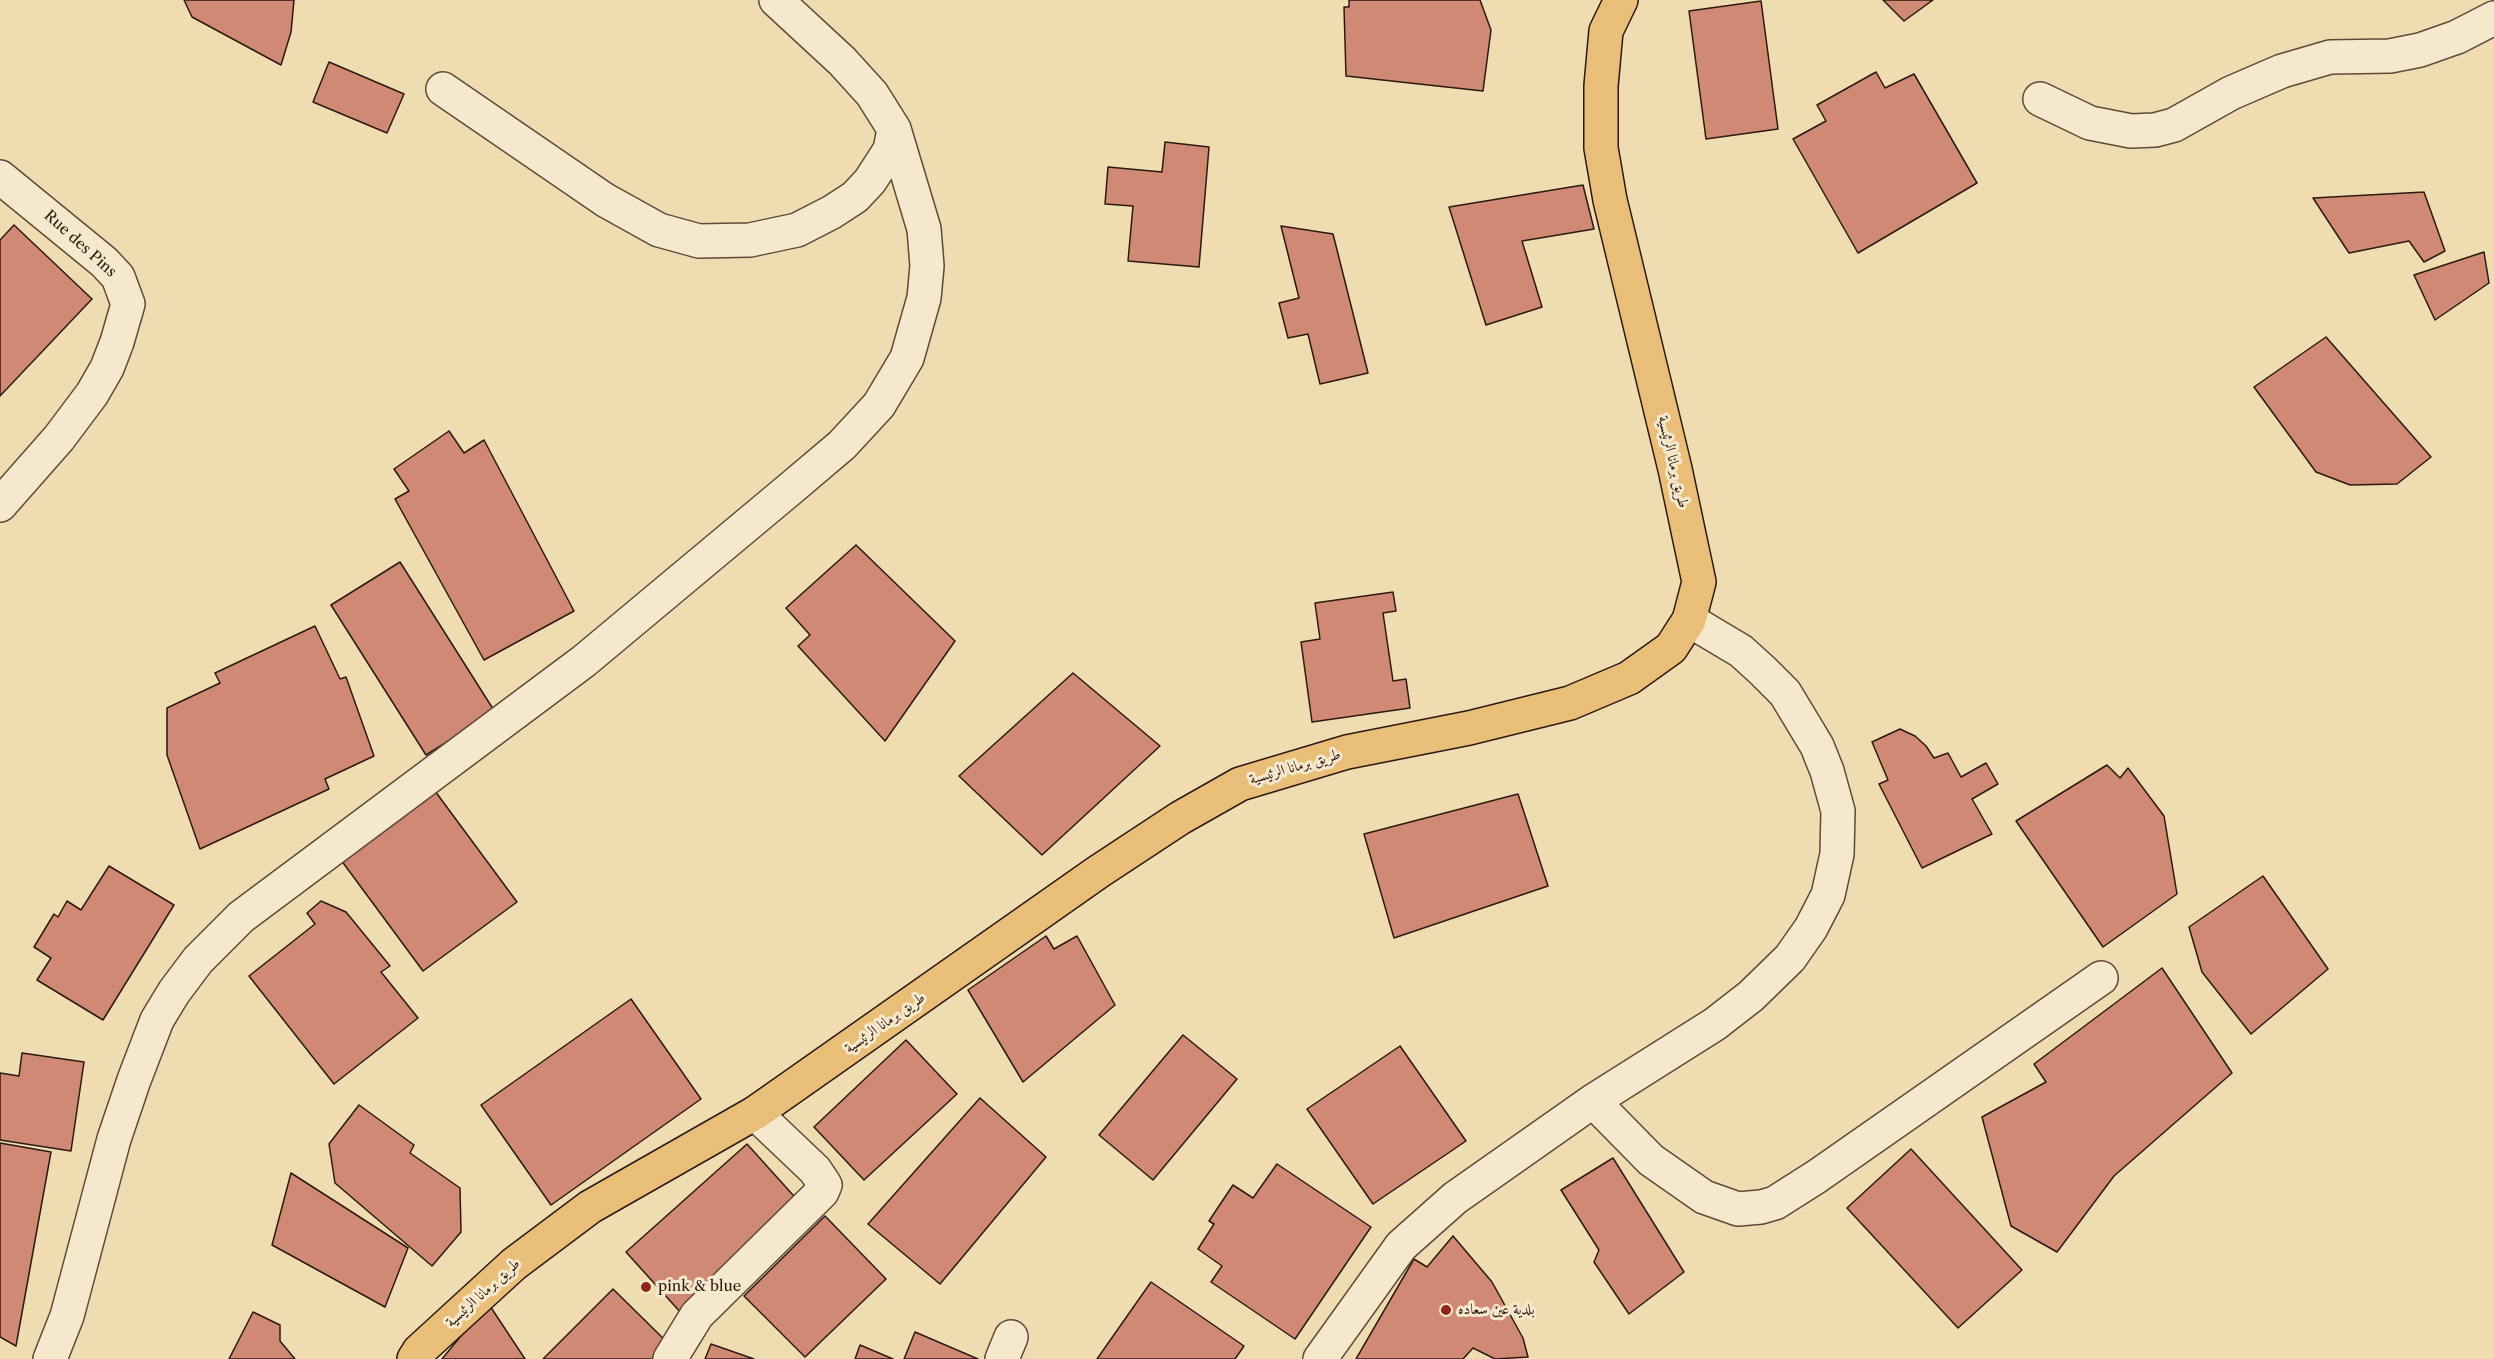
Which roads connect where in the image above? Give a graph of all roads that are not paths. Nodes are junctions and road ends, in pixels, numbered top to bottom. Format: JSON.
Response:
{"nodes":[{"id":1,"x":776,"y":0,"type":"edge"},
{"id":2,"x":1621,"y":0,"type":"edge"},
{"id":3,"x":2494,"y":18,"type":"edge"},
{"id":4,"x":443,"y":89,"type":"dead end"},
{"id":5,"x":2040,"y":99,"type":"dead end"},
{"id":6,"x":894,"y":129,"type":"junction"},
{"id":7,"x":0,"y":177,"type":"edge"},
{"id":8,"x":0,"y":505,"type":"edge"},
{"id":9,"x":1689,"y":620,"type":"junction"},
{"id":10,"x":2101,"y":978,"type":"dead end"},
{"id":11,"x":1593,"y":1101,"type":"junction"},
{"id":12,"x":755,"y":1113,"type":"junction"},
{"id":13,"x":50,"y":1359,"type":"edge"},
{"id":14,"x":414,"y":1359,"type":"edge"},
{"id":15,"x":670,"y":1359,"type":"edge"},
{"id":16,"x":1320,"y":1359,"type":"edge"}],
"edges":[{"from":1,"to":6,"type":"street"},
{"from":2,"to":9,"type":"main road","name":"طريق برمانا الرئيسية"},
{"from":3,"to":5,"type":"street"},
{"from":4,"to":6,"type":"street"},
{"from":6,"to":13,"type":"street"},
{"from":7,"to":8,"type":"street","name":"Rue des Pins"},
{"from":9,"to":11,"type":"street"},
{"from":9,"to":12,"type":"main road","name":"طريق برمانا الرئيسية"},
{"from":10,"to":11,"type":"street"},
{"from":11,"to":16,"type":"street"},
{"from":12,"to":14,"type":"main road","name":"طريق برمانا الرئيسية"},
{"from":12,"to":15,"type":"street"}]}
